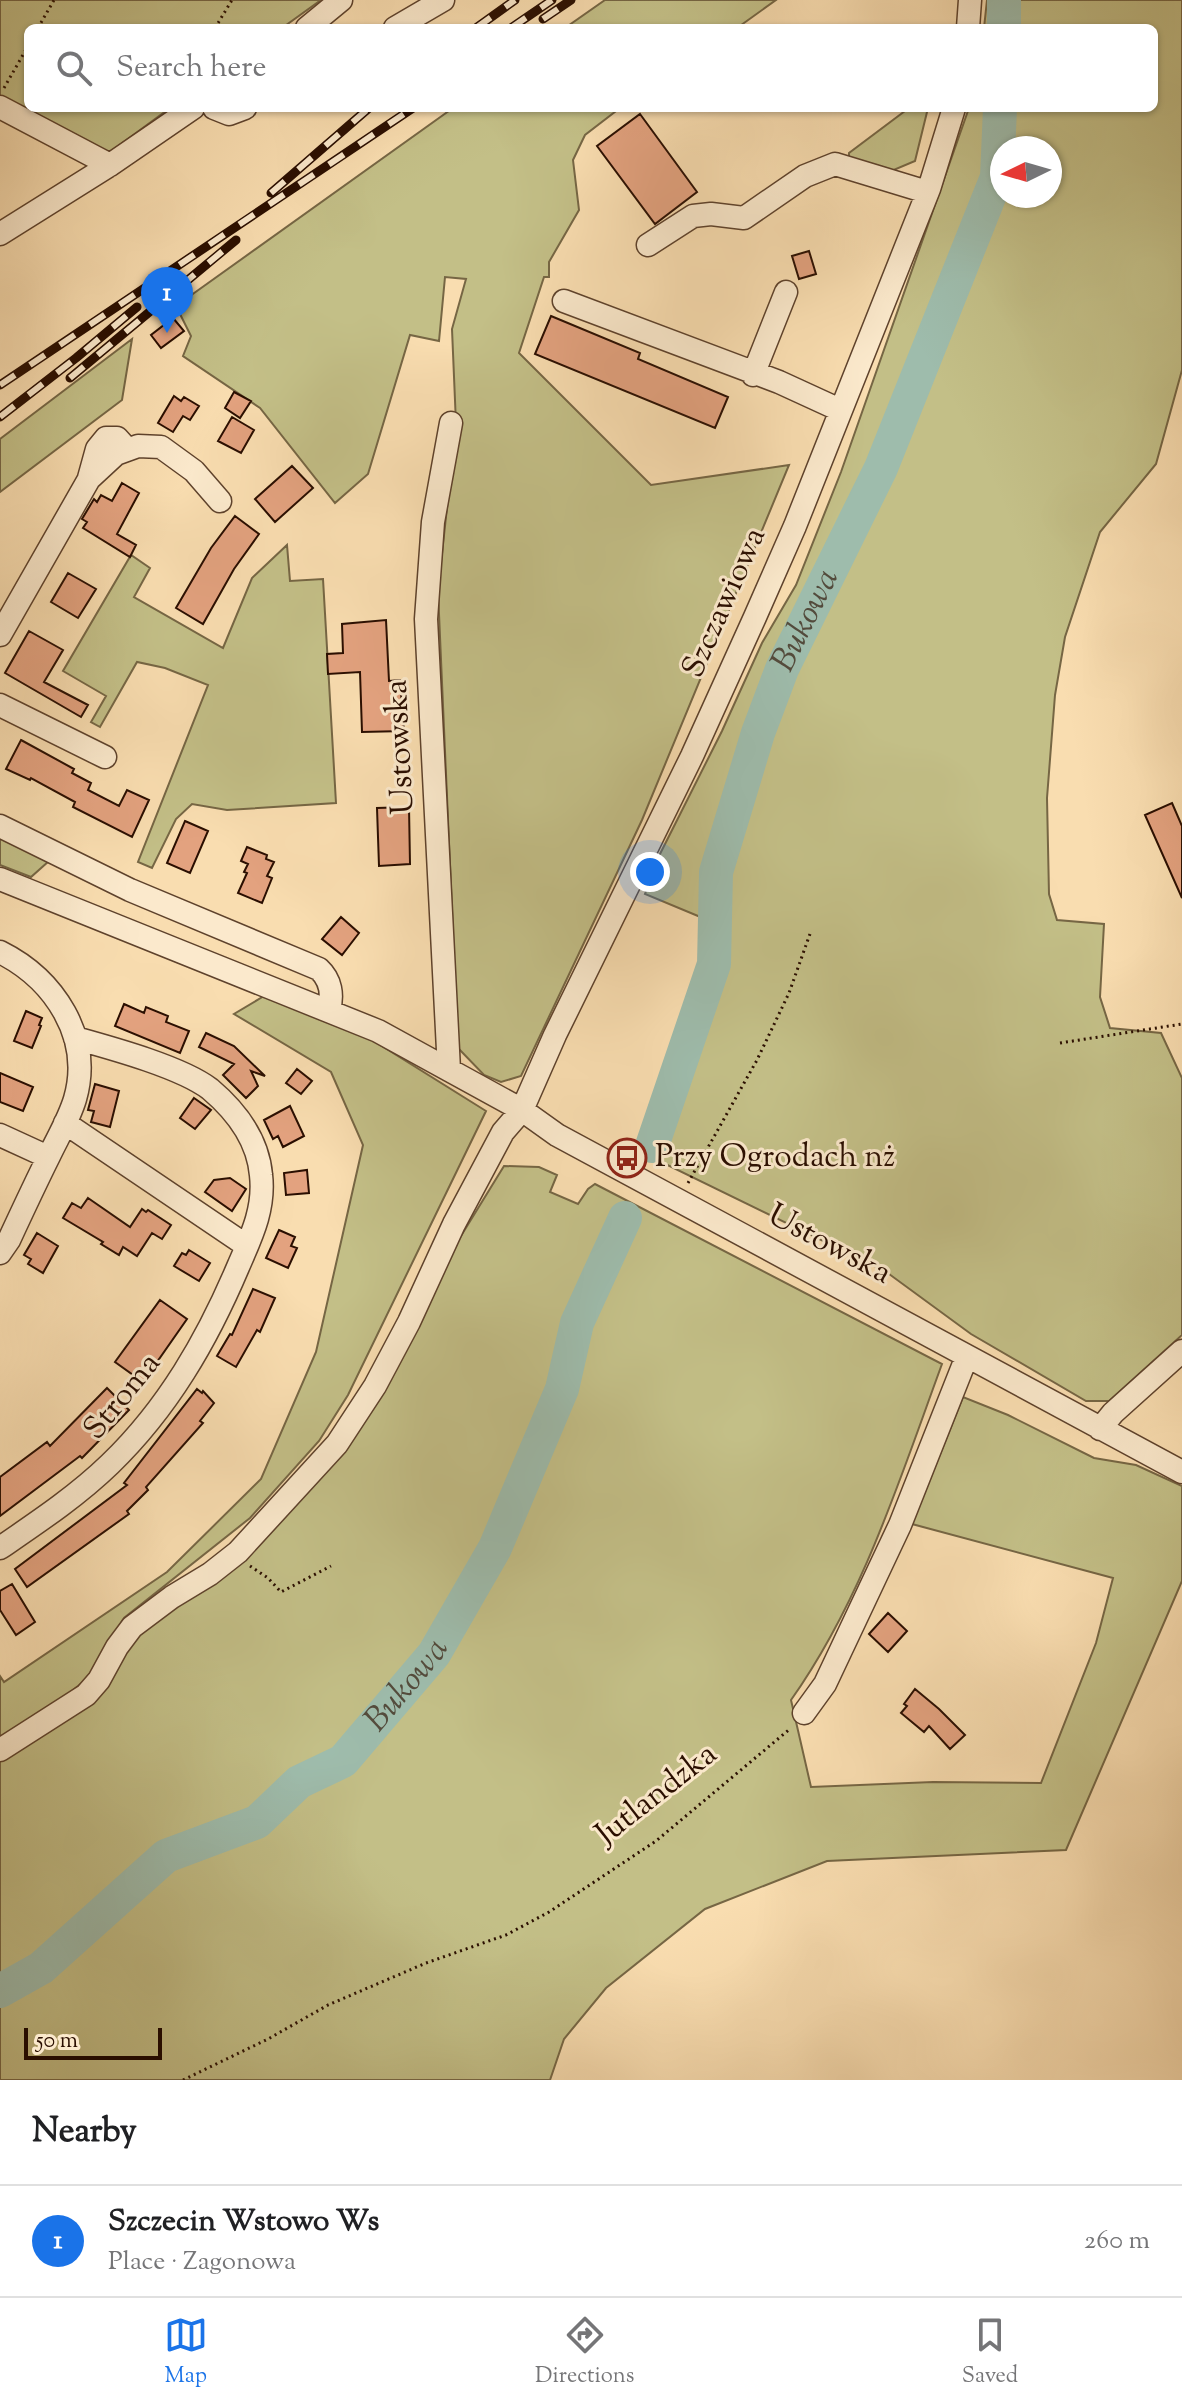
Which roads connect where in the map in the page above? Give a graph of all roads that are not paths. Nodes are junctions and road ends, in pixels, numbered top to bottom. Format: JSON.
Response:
{"nodes":[{"id":1,"x":341,"y":0,"type":"edge"},
{"id":2,"x":443,"y":0,"type":"edge"},
{"id":3,"x":970,"y":0,"type":"edge"},
{"id":4,"x":312,"y":24,"type":"edge"},
{"id":5,"x":402,"y":24,"type":"edge"},
{"id":6,"x":968,"y":24,"type":"edge"},
{"id":7,"x":0,"y":107,"type":"edge"},
{"id":8,"x":187,"y":112,"type":"edge"},
{"id":9,"x":953,"y":112,"type":"edge"},
{"id":10,"x":110,"y":165,"type":"junction"},
{"id":11,"x":927,"y":192,"type":"junction"},
{"id":12,"x":0,"y":234,"type":"edge"},
{"id":13,"x":648,"y":245,"type":"dead end"},
{"id":14,"x":786,"y":292,"type":"dead end"},
{"id":15,"x":564,"y":301,"type":"dead end"},
{"id":16,"x":753,"y":375,"type":"junction"},
{"id":17,"x":840,"y":410,"type":"junction"},
{"id":18,"x":451,"y":423,"type":"dead end"},
{"id":19,"x":220,"y":501,"type":"dead end"},
{"id":20,"x":0,"y":635,"type":"edge"},
{"id":21,"x":0,"y":705,"type":"edge"},
{"id":22,"x":105,"y":757,"type":"dead end"},
{"id":23,"x":0,"y":826,"type":"edge"},
{"id":24,"x":0,"y":879,"type":"edge"},
{"id":25,"x":0,"y":952,"type":"edge"},
{"id":26,"x":329,"y":1010,"type":"junction"},
{"id":27,"x":75,"y":1038,"type":"junction"},
{"id":28,"x":449,"y":1070,"type":"junction"},
{"id":29,"x":522,"y":1110,"type":"junction"},
{"id":30,"x":65,"y":1123,"type":"junction"},
{"id":31,"x":0,"y":1135,"type":"edge"},
{"id":32,"x":48,"y":1157,"type":"junction"},
{"id":33,"x":247,"y":1246,"type":"junction"},
{"id":34,"x":0,"y":1253,"type":"edge"},
{"id":35,"x":1182,"y":1351,"type":"edge"},
{"id":36,"x":967,"y":1356,"type":"junction"},
{"id":37,"x":1100,"y":1429,"type":"junction"},
{"id":38,"x":1182,"y":1472,"type":"edge"},
{"id":39,"x":0,"y":1548,"type":"edge"},
{"id":40,"x":804,"y":1713,"type":"road end"},
{"id":41,"x":0,"y":1750,"type":"edge"}],
"edges":[{"from":1,"to":4,"type":"street"},
{"from":2,"to":5,"type":"street"},
{"from":3,"to":6,"type":"street"},
{"from":7,"to":10,"type":"street"},
{"from":8,"to":10,"type":"street"},
{"from":9,"to":11,"type":"street","name":"Szczawiowa"},
{"from":10,"to":12,"type":"street"},
{"from":11,"to":13,"type":"street"},
{"from":11,"to":17,"type":"street","name":"Szczawiowa"},
{"from":14,"to":16,"type":"street"},
{"from":15,"to":16,"type":"street"},
{"from":16,"to":17,"type":"street"},
{"from":17,"to":29,"type":"street","name":"Szczawiowa"},
{"from":18,"to":28,"type":"street","name":"Ustowska"},
{"from":19,"to":20,"type":"street"},
{"from":21,"to":22,"type":"street"},
{"from":23,"to":26,"type":"street"},
{"from":24,"to":26,"type":"street","name":"Ustowska"},
{"from":25,"to":27,"type":"street"},
{"from":26,"to":28,"type":"street","name":"Ustowska"},
{"from":27,"to":30,"type":"street"},
{"from":27,"to":33,"type":"street","name":"Stroma"},
{"from":28,"to":29,"type":"street","name":"Ustowska"},
{"from":29,"to":36,"type":"street","name":"Ustowska"},
{"from":29,"to":41,"type":"street","name":"Szczawiowa"},
{"from":30,"to":32,"type":"street"},
{"from":30,"to":33,"type":"street"},
{"from":31,"to":32,"type":"street"},
{"from":32,"to":34,"type":"street"},
{"from":33,"to":39,"type":"street","name":"Stroma"},
{"from":35,"to":37,"type":"street"},
{"from":36,"to":37,"type":"street","name":"Ustowska"},
{"from":36,"to":40,"type":"street"},
{"from":37,"to":38,"type":"street","name":"Ustowska"}]}
